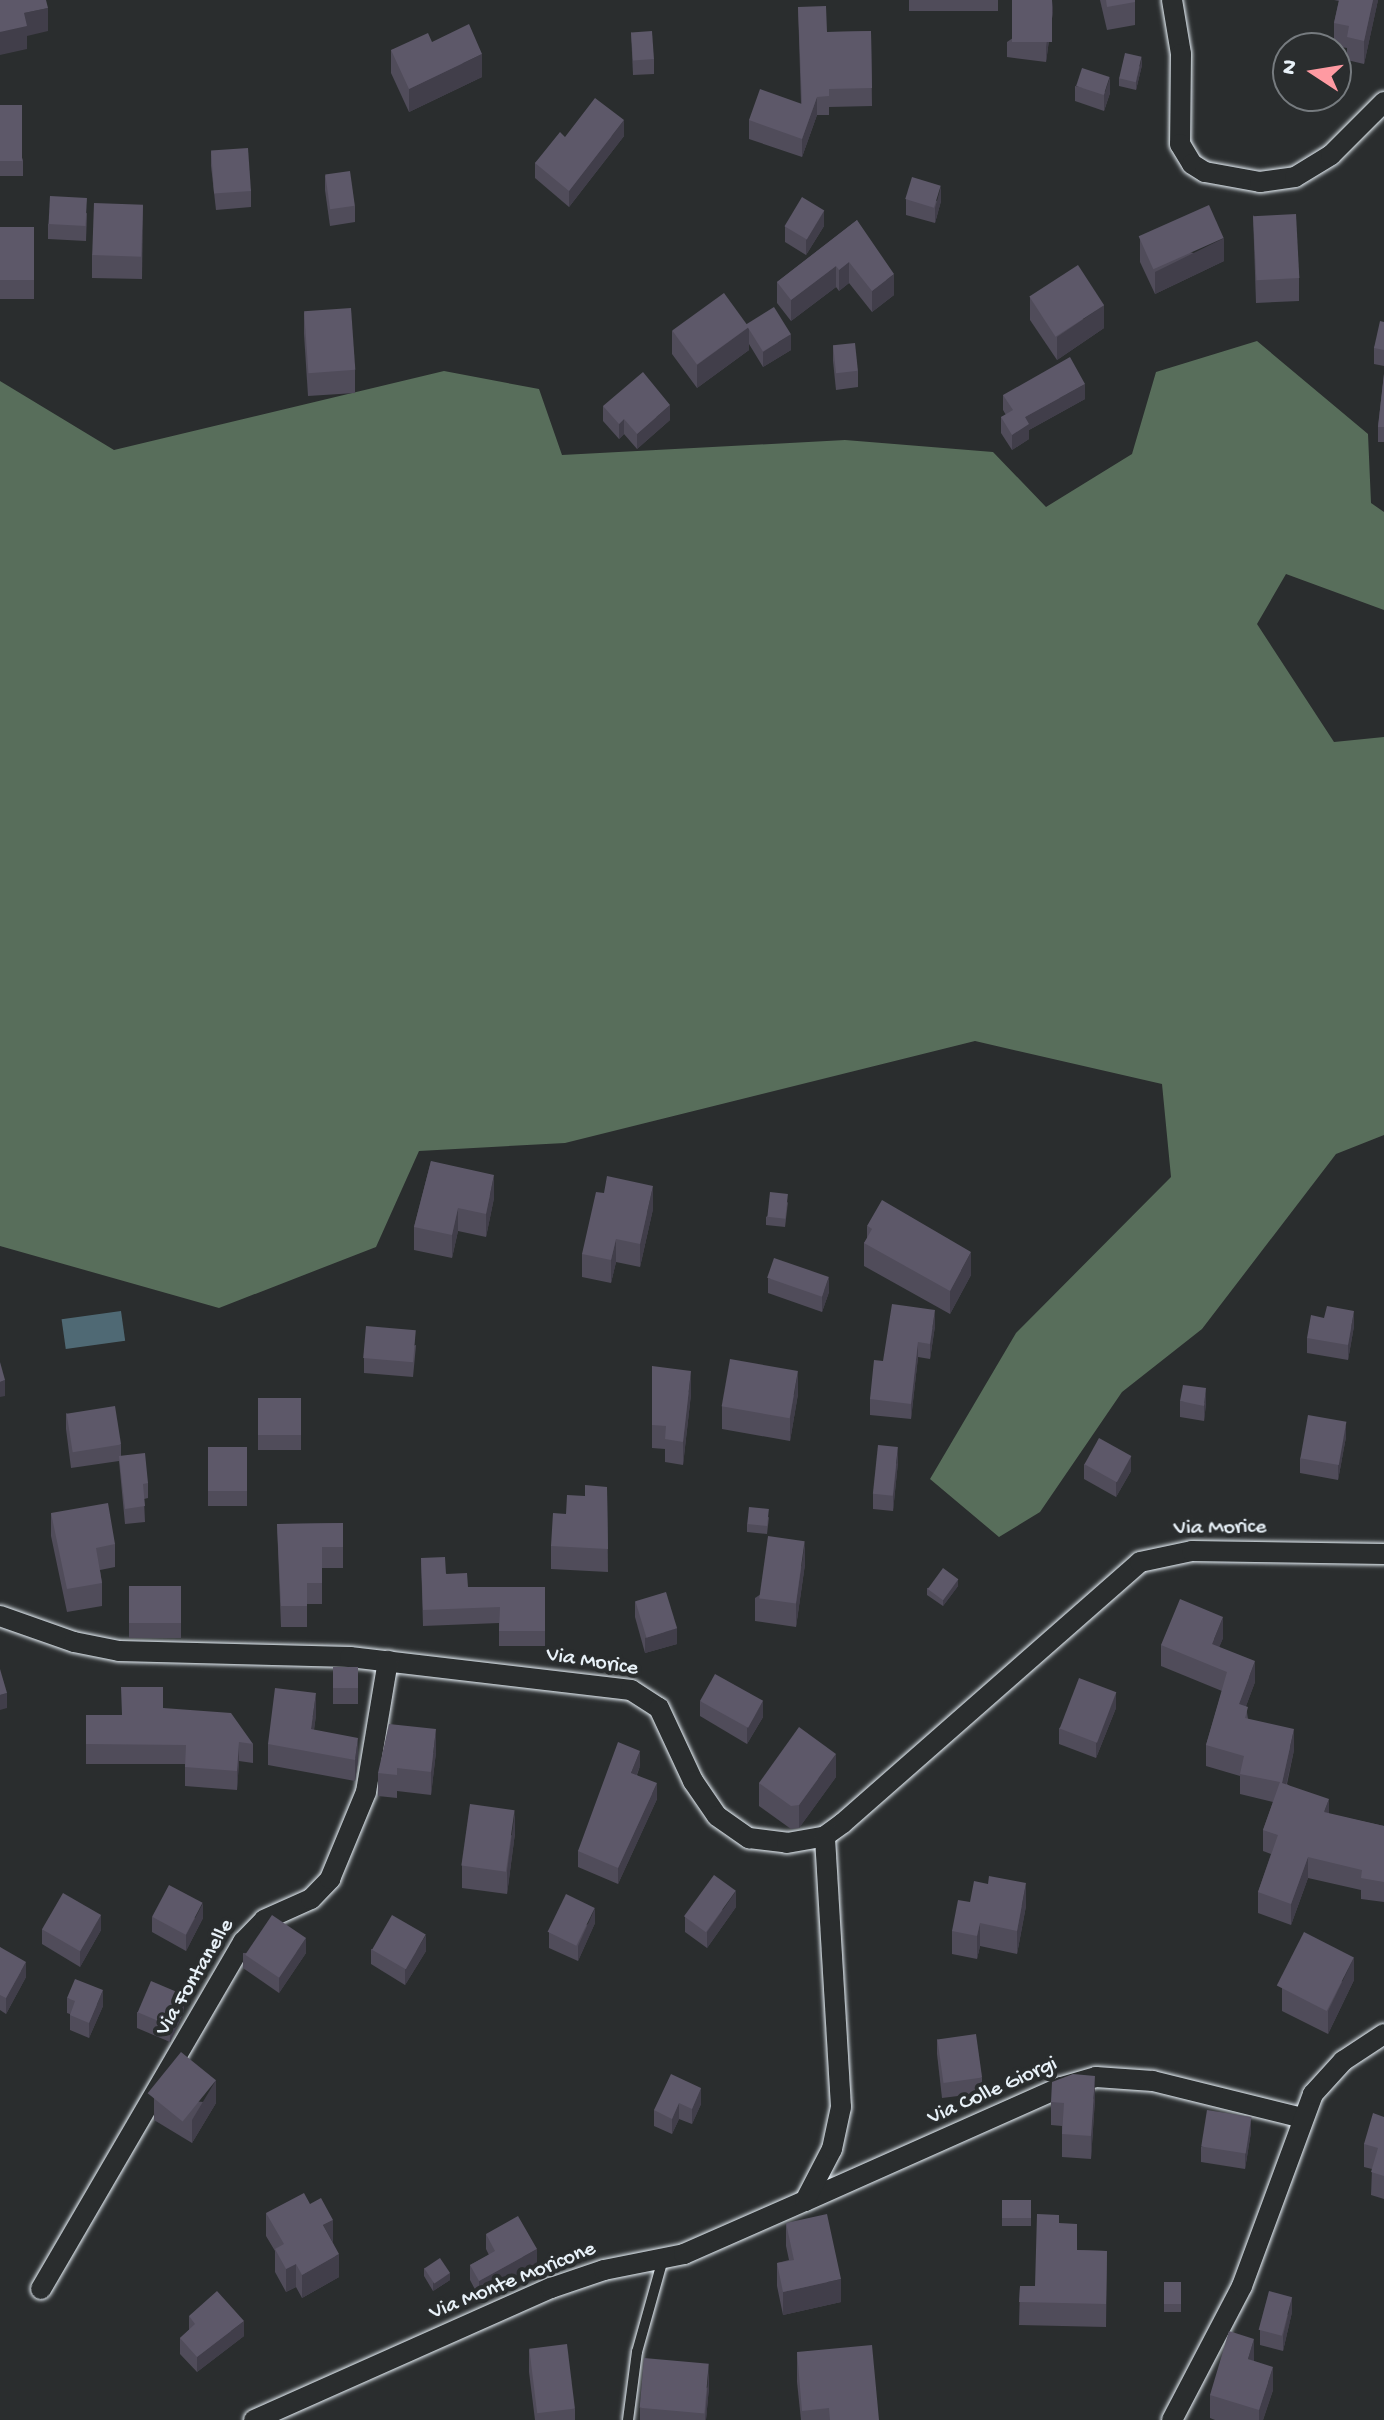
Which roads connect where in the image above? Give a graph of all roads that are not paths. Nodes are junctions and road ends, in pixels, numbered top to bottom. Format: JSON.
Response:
{"nodes":[{"id":1,"x":1172,"y":0,"type":"edge"},
{"id":2,"x":1384,"y":102,"type":"edge"},
{"id":3,"x":1384,"y":1554,"type":"edge"},
{"id":4,"x":0,"y":1616,"type":"edge"},
{"id":5,"x":388,"y":1661,"type":"junction"},
{"id":6,"x":825,"y":1836,"type":"junction"},
{"id":7,"x":1384,"y":2034,"type":"edge"},
{"id":8,"x":1302,"y":2118,"type":"junction"},
{"id":9,"x":805,"y":2201,"type":"junction"},
{"id":10,"x":663,"y":2259,"type":"junction"},
{"id":11,"x":41,"y":2289,"type":"dead end"},
{"id":12,"x":254,"y":2420,"type":"edge"},
{"id":13,"x":628,"y":2420,"type":"edge"},
{"id":14,"x":1172,"y":2420,"type":"edge"}],
"edges":[{"from":1,"to":2,"type":"street"},
{"from":3,"to":6,"type":"street","name":"Via Morice"},
{"from":4,"to":5,"type":"street","name":"Via Morice"},
{"from":5,"to":6,"type":"street","name":"Via Morice"},
{"from":5,"to":11,"type":"street","name":"Via Fontanelle"},
{"from":6,"to":9,"type":"street"},
{"from":7,"to":8,"type":"street"},
{"from":8,"to":9,"type":"street","name":"Via Colle Giorgi"},
{"from":8,"to":14,"type":"street"},
{"from":9,"to":10,"type":"street","name":"Via Monte Moricone"},
{"from":10,"to":12,"type":"street","name":"Via Monte Moricone"},
{"from":10,"to":13,"type":"lane"}]}
